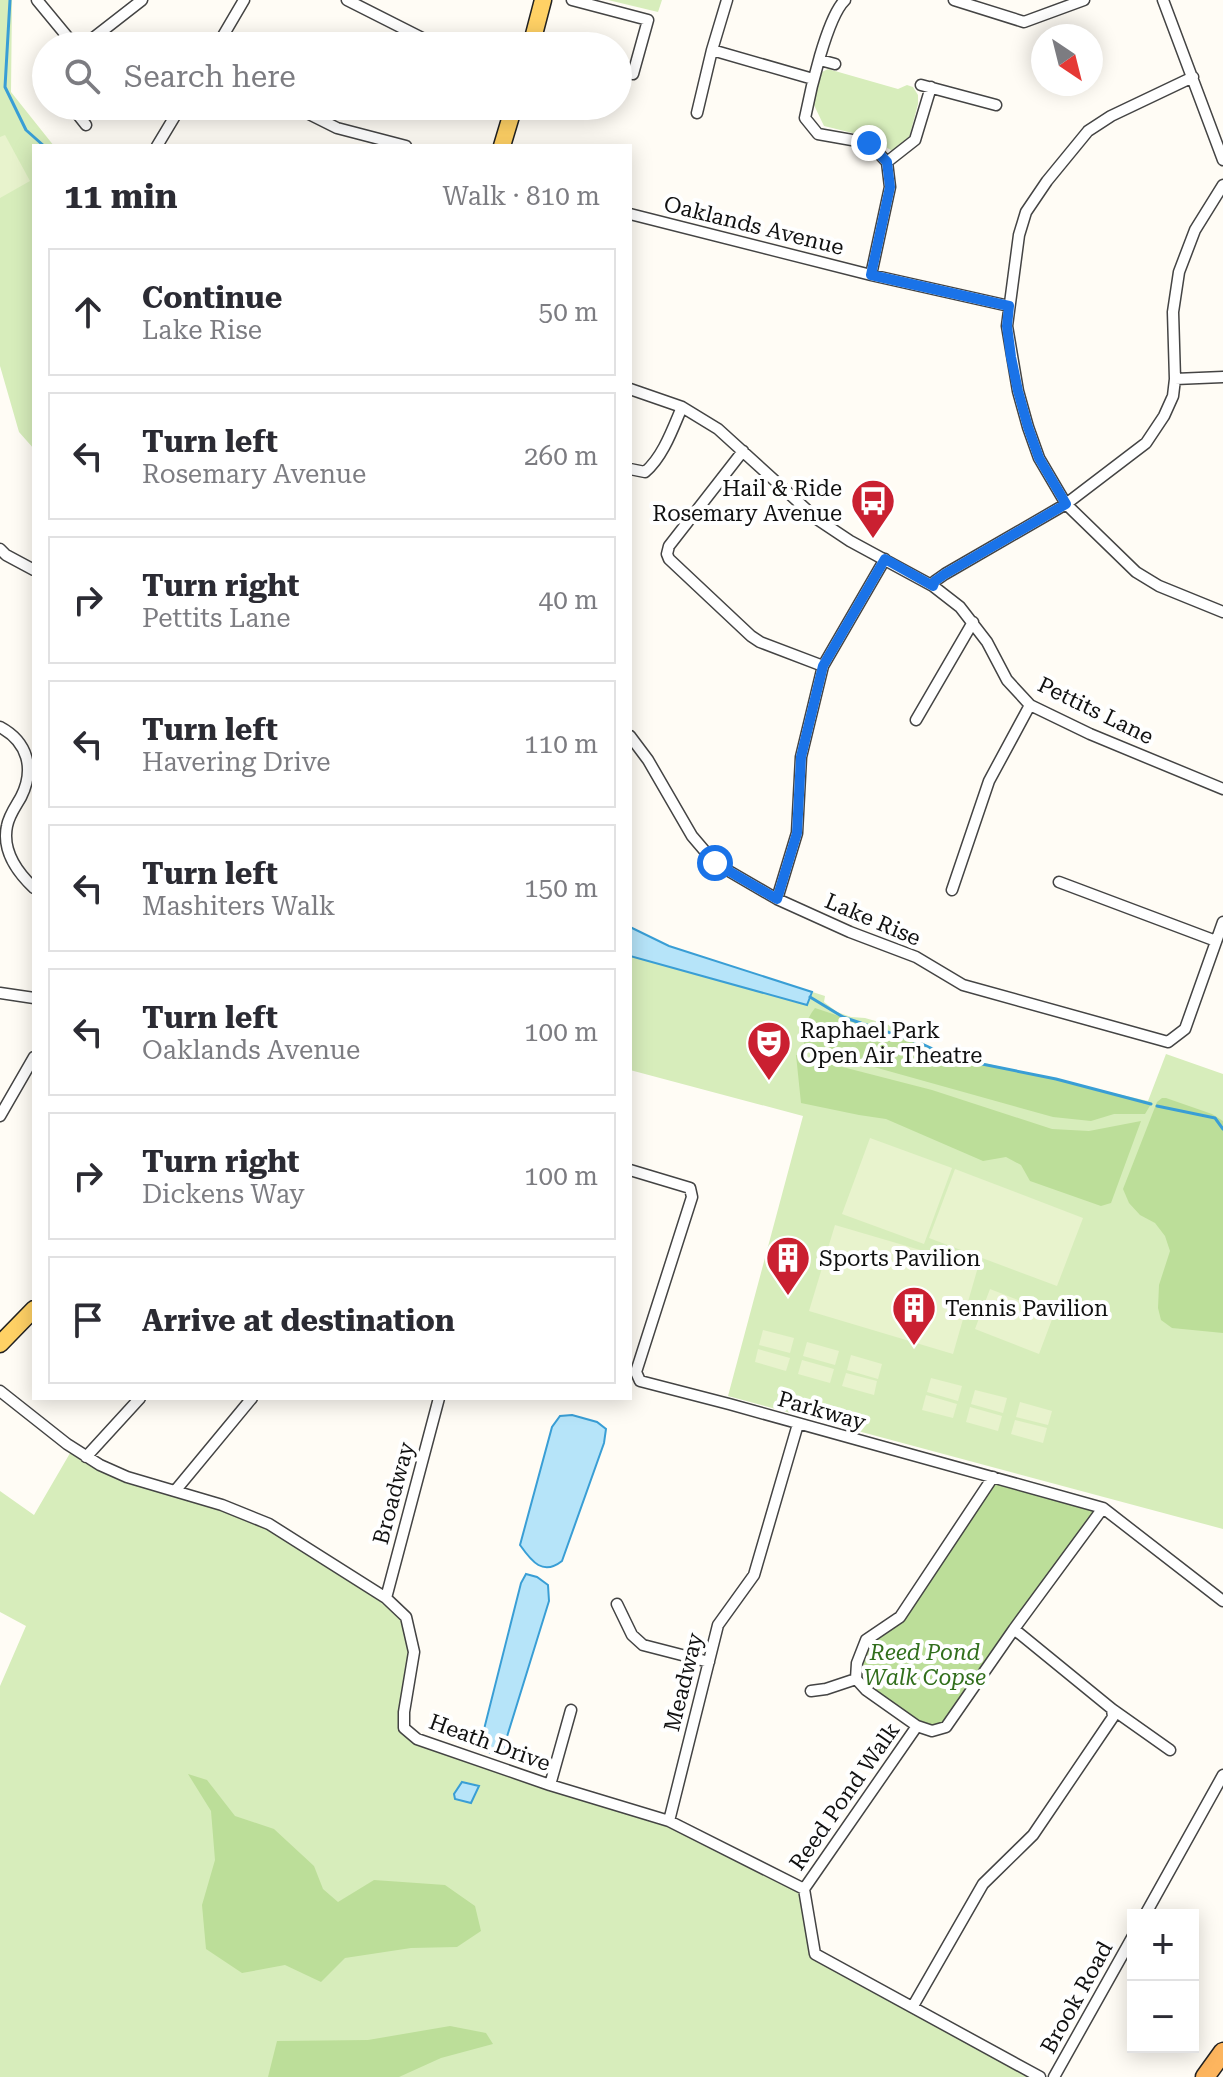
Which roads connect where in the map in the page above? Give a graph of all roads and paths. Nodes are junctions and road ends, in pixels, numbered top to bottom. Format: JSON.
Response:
{"nodes":[{"id":1,"x":37,"y":0,"type":"edge"},
{"id":2,"x":142,"y":0,"type":"edge"},
{"id":3,"x":244,"y":0,"type":"edge"},
{"id":4,"x":543,"y":0,"type":"edge"},
{"id":5,"x":572,"y":0,"type":"edge"},
{"id":6,"x":727,"y":0,"type":"edge"},
{"id":7,"x":845,"y":0,"type":"edge"},
{"id":8,"x":954,"y":0,"type":"edge"},
{"id":9,"x":1084,"y":0,"type":"edge"},
{"id":10,"x":1163,"y":0,"type":"edge"},
{"id":11,"x":352,"y":1,"type":"edge"},
{"id":12,"x":987,"y":5,"type":"edge"},
{"id":13,"x":63,"y":32,"type":"edge"},
{"id":14,"x":101,"y":32,"type":"edge"},
{"id":15,"x":225,"y":32,"type":"edge"},
{"id":16,"x":411,"y":32,"type":"edge"},
{"id":17,"x":535,"y":32,"type":"edge"},
{"id":18,"x":712,"y":50,"type":"junction"},
{"id":19,"x":820,"y":60,"type":"junction"},
{"id":20,"x":835,"y":64,"type":"dead end"},
{"id":21,"x":632,"y":74,"type":"edge"},
{"id":22,"x":1193,"y":77,"type":"junction"},
{"id":23,"x":813,"y":79,"type":"junction"},
{"id":24,"x":996,"y":105,"type":"dead end"},
{"id":25,"x":697,"y":113,"type":"dead end"},
{"id":26,"x":82,"y":120,"type":"edge"},
{"id":27,"x":173,"y":120,"type":"edge"},
{"id":28,"x":321,"y":120,"type":"edge"},
{"id":29,"x":510,"y":120,"type":"edge"},
{"id":30,"x":86,"y":125,"type":"dead end"},
{"id":31,"x":158,"y":144,"type":"edge"},
{"id":32,"x":398,"y":144,"type":"edge"},
{"id":33,"x":503,"y":144,"type":"edge"},
{"id":34,"x":1223,"y":160,"type":"edge"},
{"id":35,"x":887,"y":162,"type":"junction"},
{"id":36,"x":1223,"y":185,"type":"edge"},
{"id":37,"x":632,"y":215,"type":"edge"},
{"id":38,"x":871,"y":275,"type":"junction"},
{"id":39,"x":1009,"y":306,"type":"junction"},
{"id":40,"x":1223,"y":377,"type":"edge"},
{"id":41,"x":1175,"y":379,"type":"junction"},
{"id":42,"x":632,"y":390,"type":"edge"},
{"id":43,"x":682,"y":407,"type":"junction"},
{"id":44,"x":743,"y":451,"type":"junction"},
{"id":45,"x":632,"y":469,"type":"edge"},
{"id":46,"x":1066,"y":504,"type":"junction"},
{"id":47,"x":0,"y":549,"type":"edge"},
{"id":48,"x":885,"y":559,"type":"junction"},
{"id":49,"x":32,"y":569,"type":"edge"},
{"id":50,"x":933,"y":586,"type":"junction"},
{"id":51,"x":1223,"y":612,"type":"edge"},
{"id":52,"x":973,"y":622,"type":"junction"},
{"id":53,"x":823,"y":666,"type":"junction"},
{"id":54,"x":1030,"y":705,"type":"junction"},
{"id":55,"x":916,"y":720,"type":"dead end"},
{"id":56,"x":0,"y":727,"type":"edge"},
{"id":57,"x":632,"y":739,"type":"edge"},
{"id":58,"x":1223,"y":789,"type":"edge"},
{"id":59,"x":1059,"y":882,"type":"dead end"},
{"id":60,"x":32,"y":886,"type":"edge"},
{"id":61,"x":952,"y":890,"type":"dead end"},
{"id":62,"x":777,"y":899,"type":"junction"},
{"id":63,"x":1223,"y":922,"type":"edge"},
{"id":64,"x":1216,"y":941,"type":"junction"},
{"id":65,"x":0,"y":993,"type":"edge"},
{"id":66,"x":32,"y":998,"type":"edge"},
{"id":67,"x":32,"y":1060,"type":"edge"},
{"id":68,"x":0,"y":1116,"type":"edge"},
{"id":69,"x":632,"y":1171,"type":"edge"},
{"id":70,"x":32,"y":1311,"type":"edge"},
{"id":71,"x":0,"y":1344,"type":"edge"},
{"id":72,"x":0,"y":1391,"type":"edge"},
{"id":73,"x":138,"y":1400,"type":"edge"},
{"id":74,"x":250,"y":1400,"type":"edge"},
{"id":75,"x":438,"y":1400,"type":"edge"},
{"id":76,"x":798,"y":1424,"type":"junction"},
{"id":77,"x":86,"y":1457,"type":"junction"},
{"id":78,"x":993,"y":1477,"type":"junction"},
{"id":79,"x":175,"y":1491,"type":"junction"},
{"id":80,"x":1103,"y":1508,"type":"junction"},
{"id":81,"x":386,"y":1598,"type":"junction"},
{"id":82,"x":1223,"y":1601,"type":"edge"},
{"id":83,"x":617,"y":1604,"type":"dead end"},
{"id":84,"x":1014,"y":1629,"type":"junction"},
{"id":85,"x":709,"y":1662,"type":"junction"},
{"id":86,"x":856,"y":1679,"type":"junction"},
{"id":87,"x":811,"y":1691,"type":"dead end"},
{"id":88,"x":1112,"y":1709,"type":"junction"},
{"id":89,"x":571,"y":1710,"type":"dead end"},
{"id":90,"x":917,"y":1726,"type":"junction"},
{"id":91,"x":1170,"y":1750,"type":"dead end"},
{"id":92,"x":1223,"y":1775,"type":"edge"},
{"id":93,"x":550,"y":1785,"type":"junction"},
{"id":94,"x":669,"y":1821,"type":"junction"},
{"id":95,"x":804,"y":1889,"type":"junction"},
{"id":96,"x":1148,"y":1909,"type":"edge"},
{"id":97,"x":1127,"y":1947,"type":"edge"},
{"id":98,"x":913,"y":2006,"type":"junction"},
{"id":99,"x":1223,"y":2052,"type":"edge"},
{"id":100,"x":1040,"y":2077,"type":"edge"},
{"id":101,"x":1054,"y":2077,"type":"edge"},
{"id":102,"x":1205,"y":2077,"type":"edge"}],
"edges":[{"from":1,"to":13,"type":"street"},
{"from":2,"to":14,"type":"street"},
{"from":3,"to":15,"type":"street"},
{"from":4,"to":17,"type":"main road"},
{"from":5,"to":21,"type":"street"},
{"from":6,"to":18,"type":"street"},
{"from":7,"to":19,"type":"street"},
{"from":8,"to":12,"type":"street"},
{"from":9,"to":12,"type":"street"},
{"from":10,"to":22,"type":"street"},
{"from":11,"to":16,"type":"street"},
{"from":18,"to":23,"type":"street"},
{"from":18,"to":25,"type":"street"},
{"from":19,"to":20,"type":"street"},
{"from":19,"to":23,"type":"street"},
{"from":22,"to":34,"type":"street"},
{"from":22,"to":39,"type":"street"},
{"from":23,"to":35,"type":"street"},
{"from":24,"to":35,"type":"street"},
{"from":26,"to":30,"type":"street"},
{"from":27,"to":31,"type":"street"},
{"from":28,"to":32,"type":"street"},
{"from":29,"to":33,"type":"main road"},
{"from":35,"to":38,"type":"street"},
{"from":36,"to":41,"type":"street"},
{"from":37,"to":38,"type":"street","name":"Oaklands Avenue"},
{"from":38,"to":39,"type":"street","name":"Oaklands Avenue"},
{"from":39,"to":46,"type":"street"},
{"from":40,"to":41,"type":"street"},
{"from":41,"to":46,"type":"street"},
{"from":42,"to":43,"type":"street","name":"Pettits Lane"},
{"from":43,"to":44,"type":"street","name":"Pettits Lane"},
{"from":43,"to":45,"type":"street"},
{"from":44,"to":48,"type":"street","name":"Pettits Lane"},
{"from":44,"to":53,"type":"street"},
{"from":46,"to":50,"type":"street"},
{"from":46,"to":51,"type":"street"},
{"from":47,"to":49,"type":"street"},
{"from":48,"to":50,"type":"street","name":"Pettits Lane"},
{"from":48,"to":53,"type":"street"},
{"from":50,"to":52,"type":"street","name":"Pettits Lane"},
{"from":52,"to":54,"type":"street","name":"Pettits Lane"},
{"from":52,"to":55,"type":"street"},
{"from":53,"to":62,"type":"street"},
{"from":54,"to":58,"type":"street","name":"Pettits Lane"},
{"from":54,"to":61,"type":"street"},
{"from":56,"to":60,"type":"street"},
{"from":57,"to":62,"type":"street","name":"Lake Rise"},
{"from":59,"to":64,"type":"street"},
{"from":62,"to":64,"type":"street","name":"Lake Rise"},
{"from":63,"to":64,"type":"street"},
{"from":65,"to":66,"type":"street"},
{"from":67,"to":68,"type":"street"},
{"from":69,"to":76,"type":"street","name":"Parkway"},
{"from":70,"to":71,"type":"main road"},
{"from":72,"to":77,"type":"street","name":"Heath Drive"},
{"from":73,"to":77,"type":"street"},
{"from":74,"to":79,"type":"street"},
{"from":75,"to":81,"type":"street","name":"Broadway"},
{"from":76,"to":78,"type":"street","name":"Parkway"},
{"from":76,"to":85,"type":"street","name":"Meadway"},
{"from":77,"to":79,"type":"street","name":"Heath Drive"},
{"from":78,"to":80,"type":"street","name":"Parkway"},
{"from":78,"to":86,"type":"street"},
{"from":79,"to":81,"type":"street","name":"Heath Drive"},
{"from":80,"to":82,"type":"street","name":"Parkway"},
{"from":80,"to":84,"type":"street","name":"Reed Pond Walk"},
{"from":81,"to":93,"type":"street","name":"Heath Drive"},
{"from":83,"to":85,"type":"street"},
{"from":84,"to":88,"type":"street"},
{"from":84,"to":90,"type":"street","name":"Reed Pond Walk"},
{"from":85,"to":94,"type":"street","name":"Meadway"},
{"from":86,"to":87,"type":"street"},
{"from":86,"to":90,"type":"street","name":"Reed Pond Walk"},
{"from":88,"to":91,"type":"street"},
{"from":88,"to":98,"type":"street"},
{"from":89,"to":93,"type":"street"},
{"from":90,"to":95,"type":"street","name":"Reed Pond Walk"},
{"from":92,"to":96,"type":"street"},
{"from":93,"to":94,"type":"street","name":"Heath Drive"},
{"from":94,"to":95,"type":"street","name":"Heath Drive"},
{"from":95,"to":98,"type":"street"},
{"from":97,"to":101,"type":"street","name":"Brook Road"},
{"from":98,"to":100,"type":"street"},
{"from":99,"to":102,"type":"highway"}]}
